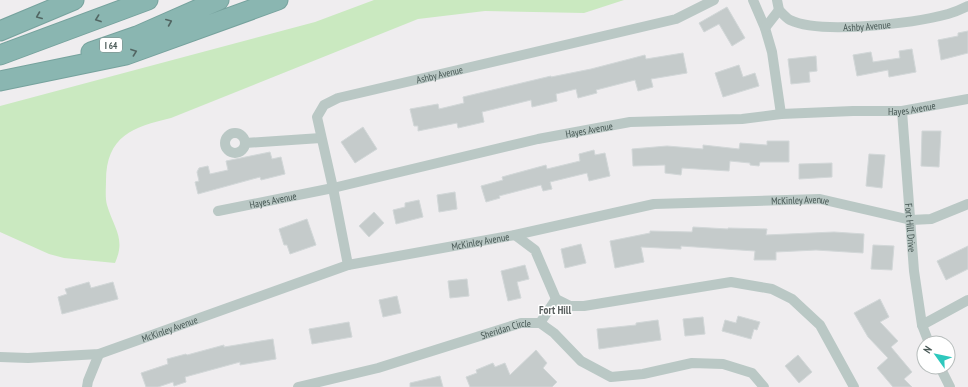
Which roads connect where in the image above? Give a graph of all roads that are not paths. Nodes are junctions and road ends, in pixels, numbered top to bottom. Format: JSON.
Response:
{"nodes":[{"id":1,"x":74,"y":0,"type":"edge"},
{"id":2,"x":148,"y":0,"type":"edge"},
{"id":3,"x":218,"y":0,"type":"edge"},
{"id":4,"x":278,"y":0,"type":"edge"},
{"id":5,"x":714,"y":0,"type":"edge"},
{"id":6,"x":753,"y":0,"type":"edge"},
{"id":7,"x":778,"y":5,"type":"edge"},
{"id":8,"x":968,"y":6,"type":"edge"},
{"id":9,"x":765,"y":28,"type":"junction"},
{"id":10,"x":0,"y":31,"type":"edge"},
{"id":11,"x":0,"y":55,"type":"edge"},
{"id":12,"x":0,"y":81,"type":"edge"},
{"id":13,"x":968,"y":99,"type":"edge"},
{"id":14,"x":902,"y":111,"type":"junction"},
{"id":15,"x":781,"y":114,"type":"junction"},
{"id":16,"x":321,"y":138,"type":"junction"},
{"id":17,"x":245,"y":143,"type":"dead end"},
{"id":18,"x":333,"y":188,"type":"junction"},
{"id":19,"x":968,"y":204,"type":"edge"},
{"id":20,"x":218,"y":211,"type":"dead end"},
{"id":21,"x":911,"y":220,"type":"junction"},
{"id":22,"x":515,"y":235,"type":"junction"},
{"id":23,"x":348,"y":265,"type":"junction"},
{"id":24,"x":556,"y":299,"type":"junction"},
{"id":25,"x":968,"y":300,"type":"edge"},
{"id":26,"x":540,"y":323,"type":"junction"},
{"id":27,"x":922,"y":325,"type":"junction"},
{"id":28,"x":926,"y":335,"type":"edge"},
{"id":29,"x":99,"y":354,"type":"junction"},
{"id":30,"x":0,"y":357,"type":"edge"},
{"id":31,"x":944,"y":375,"type":"edge"},
{"id":32,"x":87,"y":387,"type":"edge"},
{"id":33,"x":298,"y":387,"type":"edge"},
{"id":34,"x":764,"y":387,"type":"edge"},
{"id":35,"x":854,"y":387,"type":"edge"},
{"id":36,"x":950,"y":387,"type":"edge"}],
"edges":[{"from":1,"to":10,"type":"highway","one_way":true},
{"from":2,"to":11,"type":"highway","one_way":true},
{"from":12,"to":3,"type":"highway","number":"I 64","one_way":true},
{"from":12,"to":4,"type":"highway","one_way":true},
{"from":5,"to":16,"type":"street","name":"Ashby Avenue"},
{"from":6,"to":9,"type":"street"},
{"from":7,"to":8,"type":"street","name":"Ashby Avenue"},
{"from":7,"to":9,"type":"street"},
{"from":9,"to":15,"type":"street"},
{"from":13,"to":14,"type":"street","name":"Hayes Avenue"},
{"from":14,"to":15,"type":"street","name":"Hayes Avenue"},
{"from":14,"to":21,"type":"street","name":"Fort Hill Drive"},
{"from":15,"to":18,"type":"street","name":"Hayes Avenue"},
{"from":16,"to":17,"type":"street"},
{"from":16,"to":18,"type":"street","name":"Ashby Avenue"},
{"from":18,"to":20,"type":"street","name":"Hayes Avenue"},
{"from":18,"to":23,"type":"street","name":"Ashby Avenue"},
{"from":19,"to":21,"type":"street","name":"McKinley Avenue"},
{"from":21,"to":22,"type":"street","name":"McKinley Avenue"},
{"from":21,"to":27,"type":"street","name":"Fort Hill Drive"},
{"from":22,"to":23,"type":"street","name":"McKinley Avenue"},
{"from":22,"to":24,"type":"street"},
{"from":23,"to":29,"type":"street","name":"McKinley Avenue"},
{"from":24,"to":26,"type":"street"},
{"from":24,"to":35,"type":"street"},
{"from":25,"to":27,"type":"street"},
{"from":26,"to":33,"type":"street","name":"Sheridan Circle"},
{"from":26,"to":34,"type":"street","name":"Sheridan Circle"},
{"from":27,"to":28,"type":"street","name":"Fort Hill Drive"},
{"from":29,"to":30,"type":"street","name":"McKinley Avenue"},
{"from":29,"to":32,"type":"street"},
{"from":31,"to":36,"type":"street"}]}
